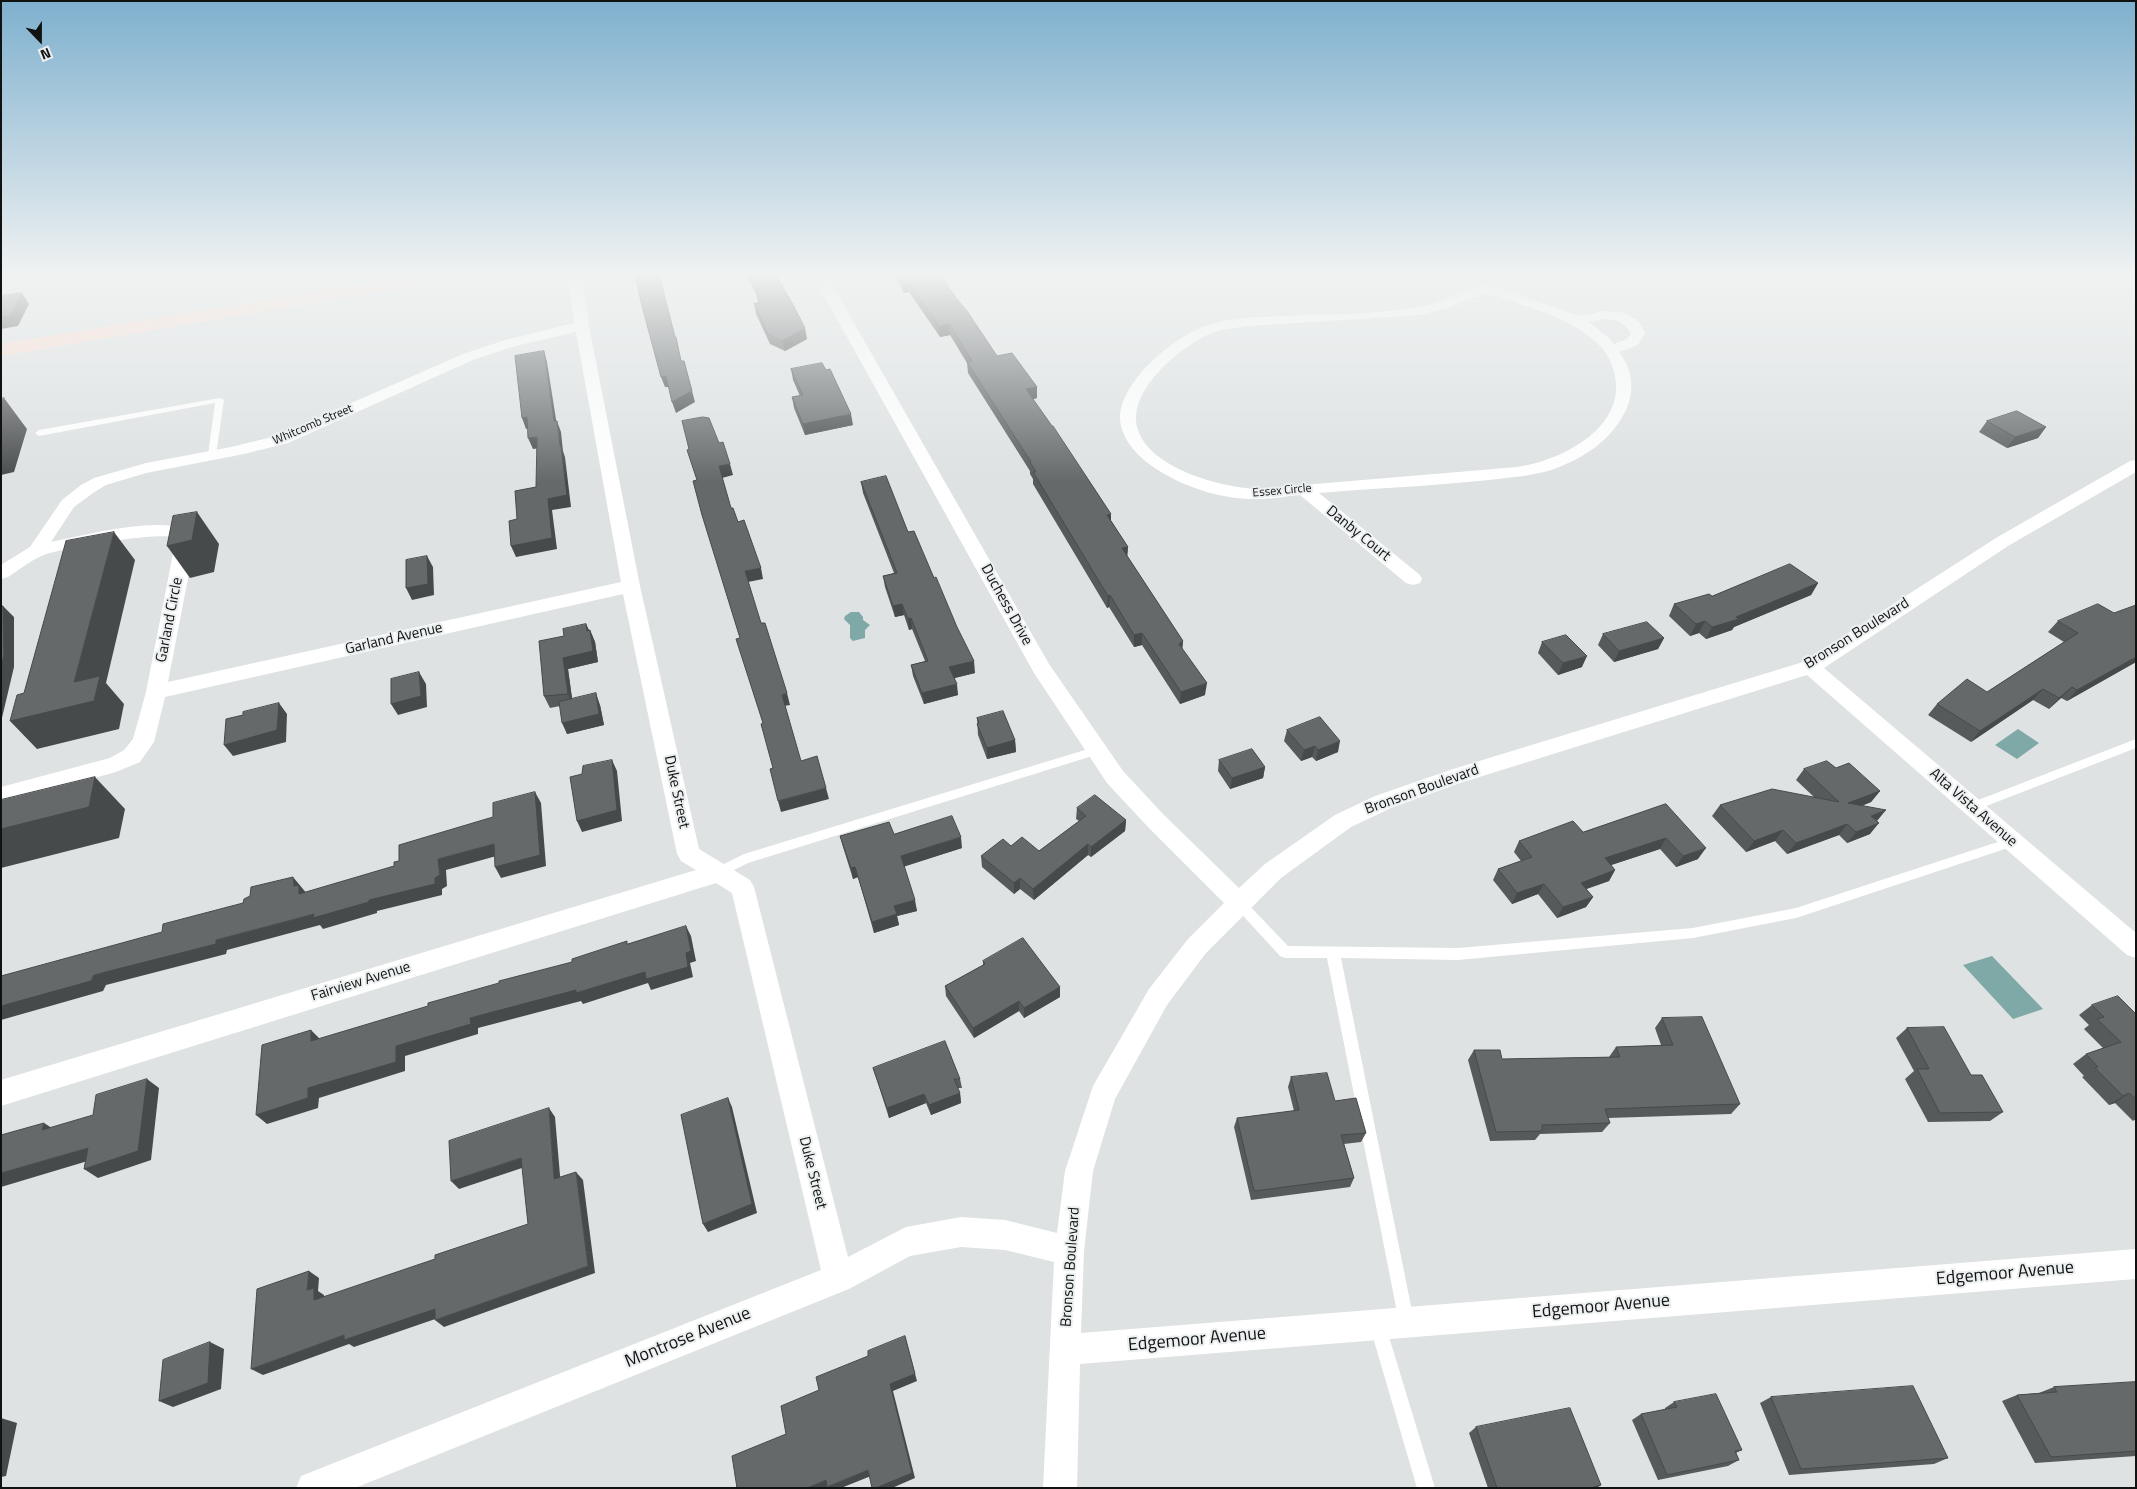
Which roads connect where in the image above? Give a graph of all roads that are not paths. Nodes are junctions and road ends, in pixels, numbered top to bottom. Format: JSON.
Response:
{"nodes":[{"id":1,"x":40,"y":343,"type":"edge"},
{"id":2,"x":509,"y":343,"type":"edge"},
{"id":3,"x":585,"y":343,"type":"edge"},
{"id":4,"x":858,"y":343,"type":"edge"},
{"id":5,"x":1184,"y":343,"type":"edge"},
{"id":6,"x":1606,"y":343,"type":"edge"},
{"id":7,"x":1629,"y":343,"type":"edge"},
{"id":8,"x":1613,"y":349,"type":"junction"},
{"id":9,"x":1,"y":350,"type":"edge"},
{"id":10,"x":39,"y":433,"type":"dead end"},
{"id":11,"x":212,"y":455,"type":"junction"},
{"id":12,"x":2136,"y":465,"type":"edge"},
{"id":13,"x":1304,"y":489,"type":"junction"},
{"id":14,"x":37,"y":551,"type":"junction"},
{"id":15,"x":1,"y":574,"type":"edge"},
{"id":16,"x":1413,"y":579,"type":"dead end"},
{"id":17,"x":631,"y":586,"type":"junction"},
{"id":18,"x":1810,"y":667,"type":"junction"},
{"id":19,"x":156,"y":692,"type":"junction"},
{"id":20,"x":2136,"y":743,"type":"edge"},
{"id":21,"x":1098,"y":750,"type":"junction"},
{"id":22,"x":1,"y":796,"type":"edge"},
{"id":23,"x":1972,"y":806,"type":"junction"},
{"id":24,"x":2013,"y":842,"type":"junction"},
{"id":25,"x":720,"y":872,"type":"junction"},
{"id":26,"x":1239,"y":902,"type":"junction"},
{"id":27,"x":2136,"y":948,"type":"edge"},
{"id":28,"x":1333,"y":952,"type":"junction"},
{"id":29,"x":1,"y":1093,"type":"edge"},
{"id":30,"x":1069,"y":1252,"type":"junction"},
{"id":31,"x":2136,"y":1264,"type":"edge"},
{"id":32,"x":838,"y":1278,"type":"junction"},
{"id":33,"x":1407,"y":1322,"type":"junction"},
{"id":34,"x":1378,"y":1325,"type":"junction"},
{"id":35,"x":1066,"y":1350,"type":"junction"},
{"id":36,"x":312,"y":1488,"type":"edge"},
{"id":37,"x":1060,"y":1488,"type":"edge"},
{"id":38,"x":1426,"y":1488,"type":"edge"}],
"edges":[{"from":1,"to":9,"type":"street"},
{"from":2,"to":11,"type":"street","name":"Whitcomb Street"},
{"from":3,"to":17,"type":"street","name":"Duke Street"},
{"from":4,"to":21,"type":"street","name":"Duchess Drive"},
{"from":5,"to":13,"type":"street","name":"Essex Circle"},
{"from":6,"to":8,"type":"street","name":"Essex Circle"},
{"from":7,"to":8,"type":"street"},
{"from":8,"to":13,"type":"street","name":"Essex Circle"},
{"from":10,"to":11,"type":"lane"},
{"from":11,"to":14,"type":"street","name":"Whitcomb Street"},
{"from":12,"to":18,"type":"street","name":"Bronson Boulevard"},
{"from":13,"to":16,"type":"street","name":"Danby Court"},
{"from":14,"to":15,"type":"street","name":"Garland Circle"},
{"from":14,"to":19,"type":"street","name":"Garland Circle"},
{"from":17,"to":19,"type":"street","name":"Garland Avenue"},
{"from":17,"to":25,"type":"street","name":"Duke Street"},
{"from":18,"to":23,"type":"street","name":"Alta Vista Avenue"},
{"from":18,"to":26,"type":"street","name":"Bronson Boulevard"},
{"from":19,"to":22,"type":"street","name":"Garland Circle"},
{"from":20,"to":23,"type":"lane"},
{"from":21,"to":25,"type":"lane"},
{"from":21,"to":26,"type":"street","name":"Duchess Drive"},
{"from":23,"to":24,"type":"street","name":"Alta Vista Avenue"},
{"from":24,"to":27,"type":"street","name":"Alta Vista Avenue"},
{"from":24,"to":28,"type":"lane"},
{"from":25,"to":29,"type":"street","name":"Fairview Avenue"},
{"from":25,"to":32,"type":"street","name":"Duke Street"},
{"from":26,"to":28,"type":"lane"},
{"from":26,"to":30,"type":"street","name":"Bronson Boulevard"},
{"from":28,"to":33,"type":"lane"},
{"from":30,"to":32,"type":"street","name":"Montrose Avenue"},
{"from":30,"to":35,"type":"street","name":"Bronson Boulevard"},
{"from":31,"to":33,"type":"street","name":"Edgemoor Avenue"},
{"from":32,"to":36,"type":"street","name":"Montrose Avenue"},
{"from":33,"to":34,"type":"street","name":"Edgemoor Avenue"},
{"from":34,"to":35,"type":"street","name":"Edgemoor Avenue"},
{"from":34,"to":38,"type":"lane"},
{"from":35,"to":37,"type":"street","name":"Bronson Boulevard"}]}
